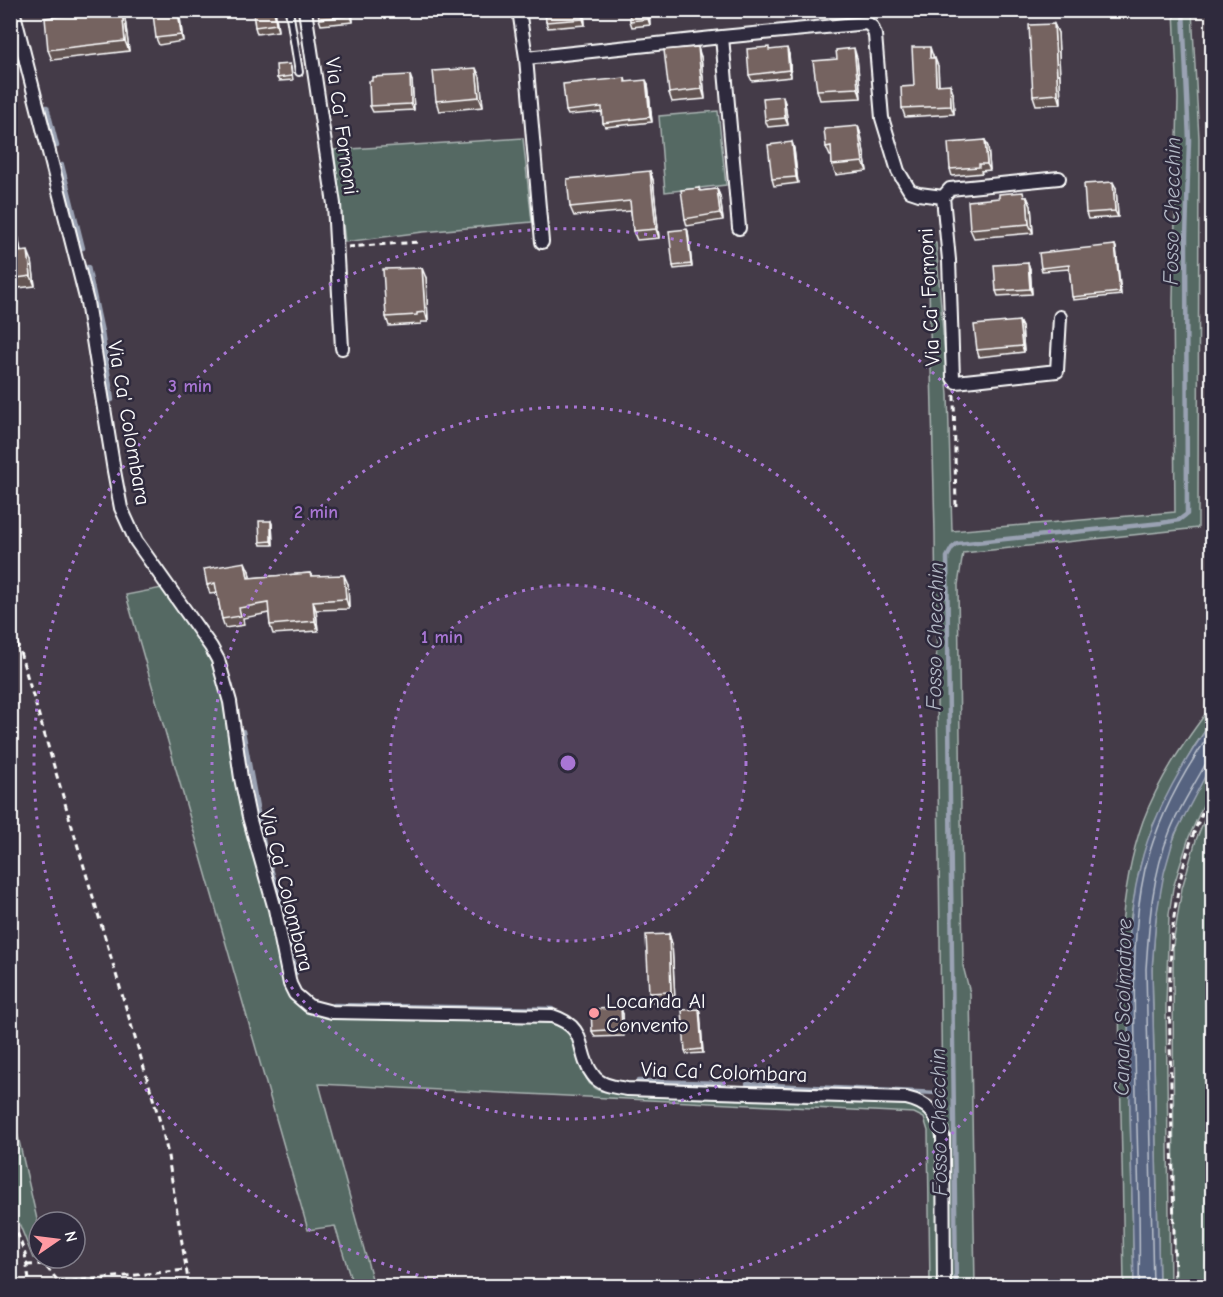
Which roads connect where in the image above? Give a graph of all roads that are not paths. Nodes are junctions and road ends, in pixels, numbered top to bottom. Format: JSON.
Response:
{"nodes":[{"id":1,"x":13,"y":10,"type":"edge"},
{"id":2,"x":289,"y":10,"type":"edge"},
{"id":3,"x":305,"y":10,"type":"edge"},
{"id":4,"x":519,"y":10,"type":"edge"},
{"id":5,"x":722,"y":37,"type":"junction"},
{"id":6,"x":526,"y":58,"type":"junction"},
{"id":7,"x":299,"y":72,"type":"dead end"},
{"id":8,"x":1059,"y":178,"type":"dead end"},
{"id":9,"x":944,"y":197,"type":"junction"},
{"id":10,"x":739,"y":228,"type":"dead end"},
{"id":11,"x":542,"y":242,"type":"dead end"},
{"id":12,"x":1060,"y":317,"type":"dead end"},
{"id":13,"x":342,"y":348,"type":"dead end"},
{"id":14,"x":945,"y":1287,"type":"edge"}],
"edges":[{"from":1,"to":14,"type":"street","name":"Via Ca' Colombara"},
{"from":2,"to":7,"type":"lane","name":"Via Ca' Fornoni"},
{"from":3,"to":13,"type":"street","name":"Via Ca' Fornoni"},
{"from":4,"to":6,"type":"street"},
{"from":5,"to":6,"type":"street","name":"Via Ca' Fornoni"},
{"from":5,"to":9,"type":"street","name":"Via Ca' Fornoni"},
{"from":5,"to":10,"type":"street"},
{"from":6,"to":11,"type":"street"},
{"from":8,"to":9,"type":"street","name":"Via Ca' Fornoni"},
{"from":9,"to":12,"type":"street","name":"Via Ca' Fornoni"}]}
